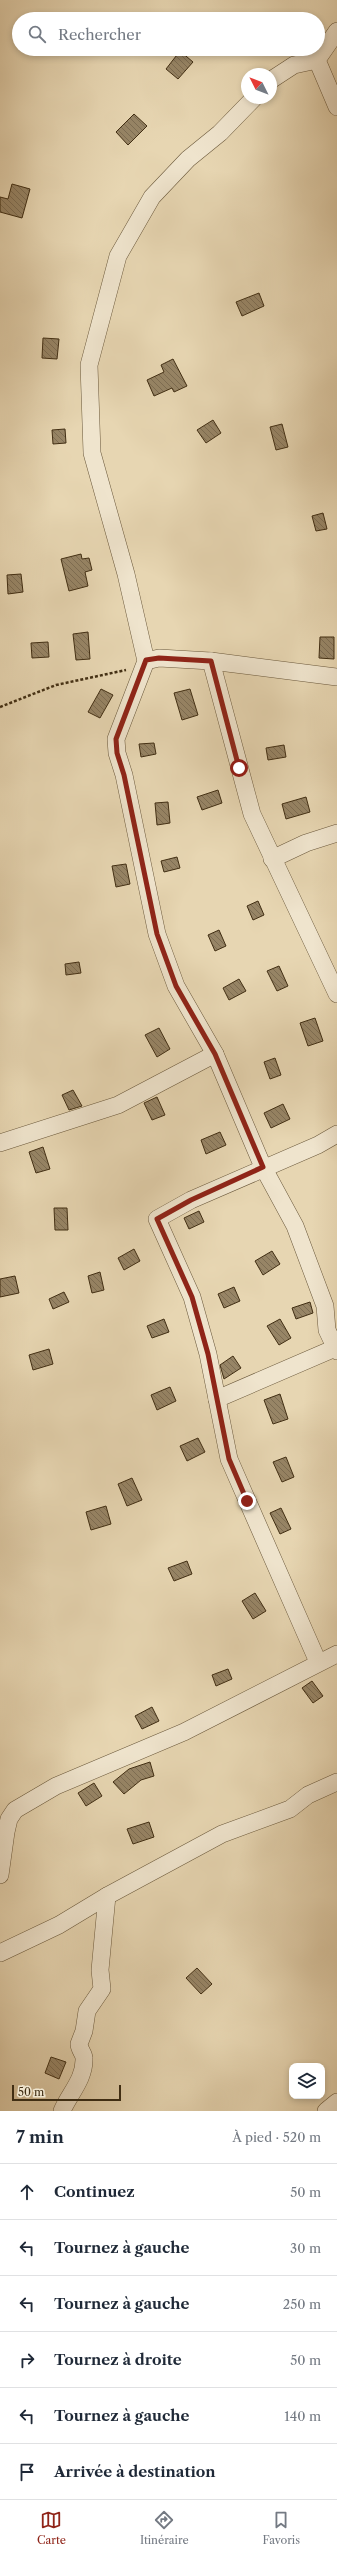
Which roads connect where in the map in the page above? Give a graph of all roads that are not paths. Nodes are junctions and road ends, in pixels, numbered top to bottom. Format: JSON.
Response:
{"nodes":[{"id":1,"x":337,"y":31,"type":"edge"},
{"id":2,"x":325,"y":48,"type":"edge"},
{"id":3,"x":320,"y":56,"type":"edge"},
{"id":4,"x":317,"y":60,"type":"junction"},
{"id":5,"x":277,"y":76,"type":"edge"},
{"id":6,"x":248,"y":104,"type":"edge"},
{"id":7,"x":337,"y":107,"type":"edge"},
{"id":8,"x":211,"y":661,"type":"junction"},
{"id":9,"x":144,"y":663,"type":"junction"},
{"id":10,"x":337,"y":677,"type":"edge"},
{"id":11,"x":337,"y":833,"type":"edge"},
{"id":12,"x":272,"y":859,"type":"junction"},
{"id":13,"x":337,"y":994,"type":"edge"},
{"id":14,"x":215,"y":1054,"type":"junction"},
{"id":15,"x":337,"y":1134,"type":"edge"},
{"id":16,"x":0,"y":1143,"type":"edge"},
{"id":17,"x":263,"y":1167,"type":"junction"},
{"id":18,"x":336,"y":1350,"type":"edge"},
{"id":19,"x":217,"y":1399,"type":"junction"},
{"id":20,"x":337,"y":1654,"type":"edge"},
{"id":21,"x":318,"y":1662,"type":"junction"},
{"id":22,"x":337,"y":1782,"type":"edge"},
{"id":23,"x":0,"y":1875,"type":"edge"},
{"id":24,"x":107,"y":1896,"type":"junction"},
{"id":25,"x":0,"y":1953,"type":"edge"},
{"id":26,"x":337,"y":2102,"type":"edge"},
{"id":27,"x":62,"y":2111,"type":"edge"},
{"id":28,"x":326,"y":2111,"type":"edge"}],
"edges":[{"from":1,"to":2,"type":"street"},
{"from":3,"to":4,"type":"street"},
{"from":4,"to":5,"type":"street"},
{"from":4,"to":7,"type":"street"},
{"from":6,"to":9,"type":"street"},
{"from":8,"to":9,"type":"street"},
{"from":8,"to":10,"type":"street"},
{"from":8,"to":12,"type":"street"},
{"from":9,"to":14,"type":"street"},
{"from":11,"to":12,"type":"street"},
{"from":12,"to":13,"type":"street"},
{"from":14,"to":16,"type":"street"},
{"from":14,"to":17,"type":"street"},
{"from":15,"to":17,"type":"street"},
{"from":17,"to":18,"type":"street"},
{"from":17,"to":19,"type":"street"},
{"from":18,"to":19,"type":"street"},
{"from":19,"to":21,"type":"street"},
{"from":20,"to":21,"type":"street"},
{"from":21,"to":23,"type":"street"},
{"from":22,"to":24,"type":"street"},
{"from":24,"to":25,"type":"street"},
{"from":24,"to":27,"type":"street"},
{"from":26,"to":28,"type":"street"}]}
